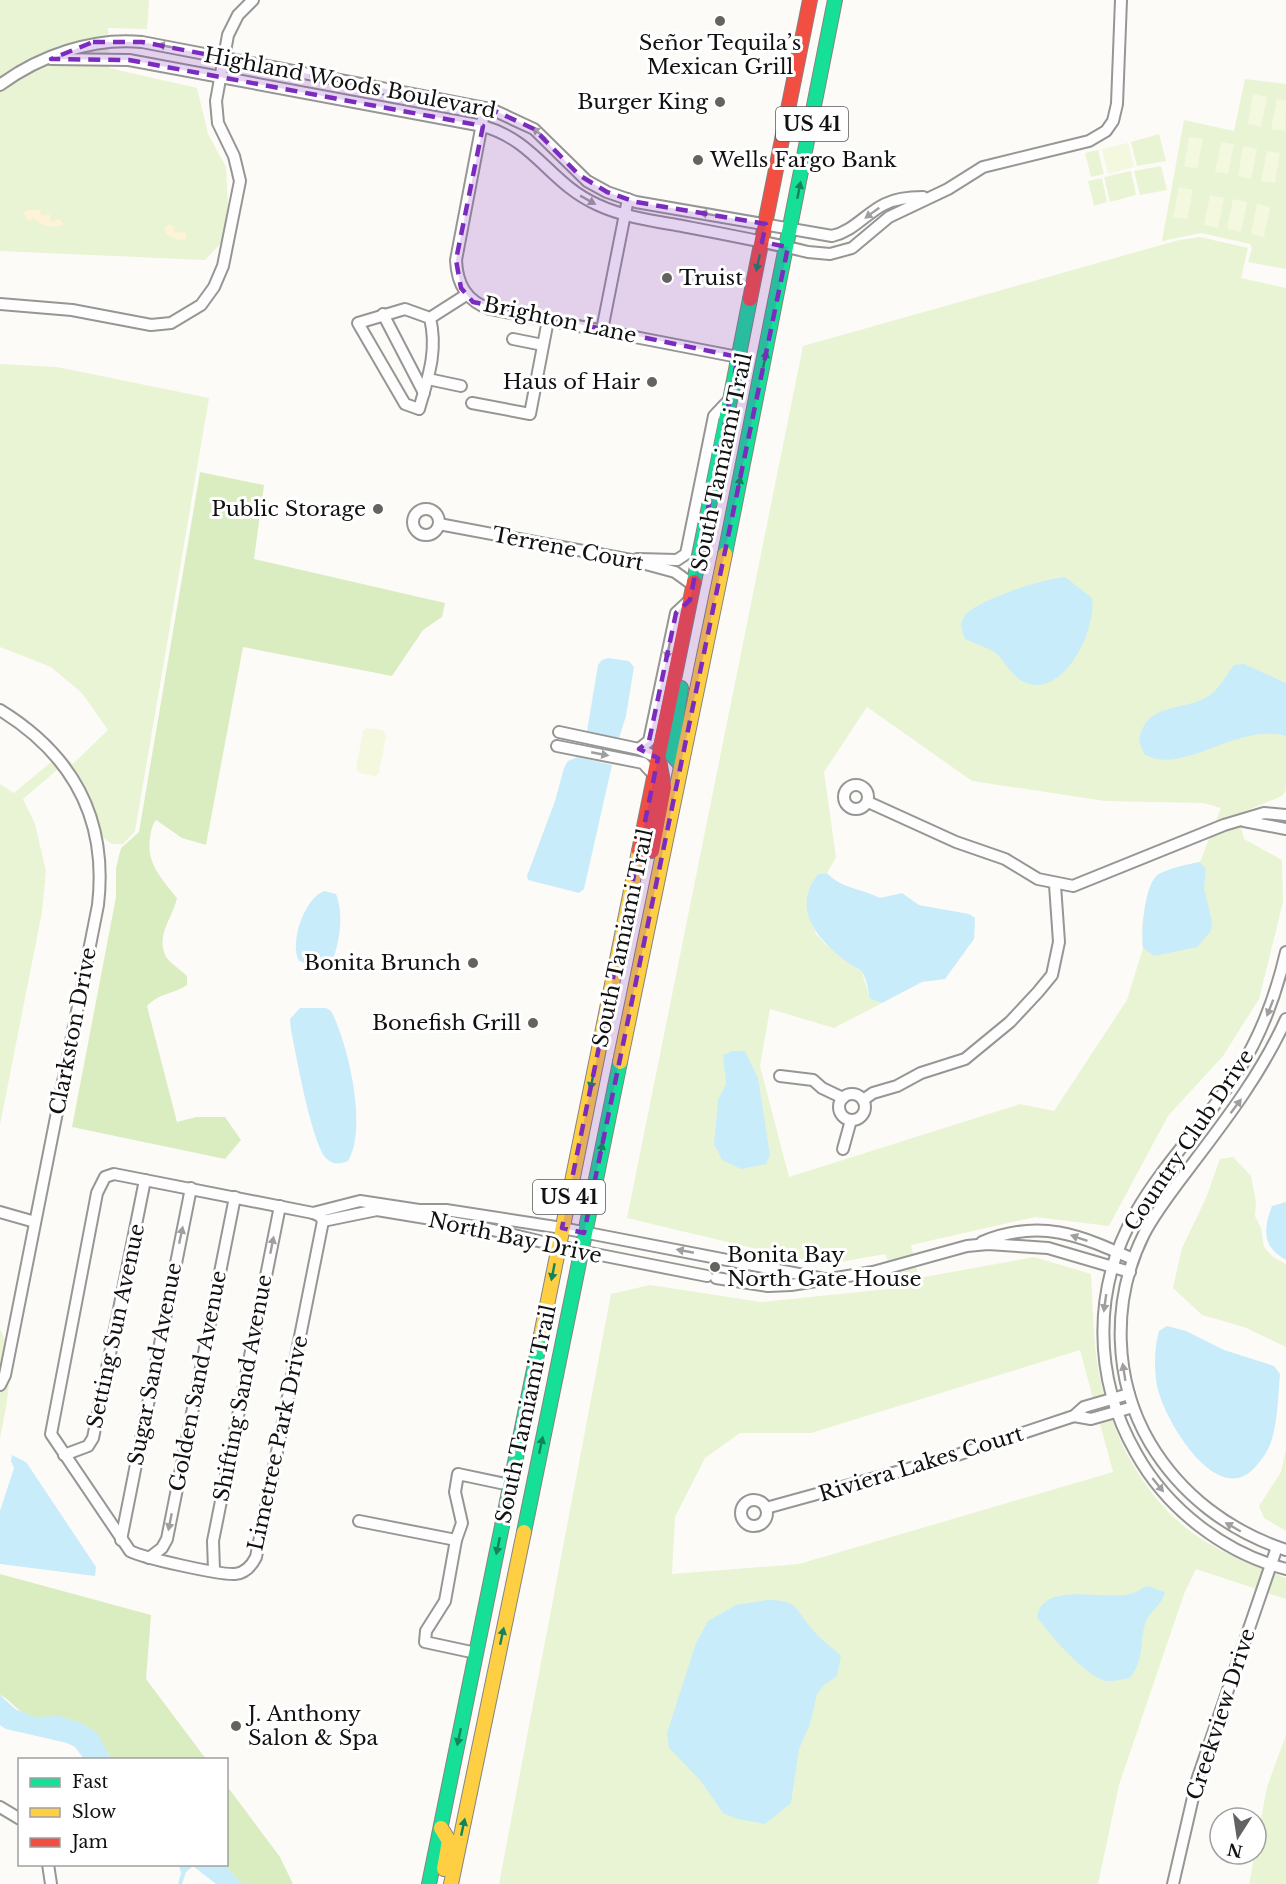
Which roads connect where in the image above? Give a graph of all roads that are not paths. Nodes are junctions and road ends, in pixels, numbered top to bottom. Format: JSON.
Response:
{"nodes":[{"id":1,"x":253,"y":0,"type":"edge"},
{"id":2,"x":810,"y":0,"type":"edge"},
{"id":3,"x":836,"y":0,"type":"edge"},
{"id":4,"x":1120,"y":0,"type":"edge"},
{"id":5,"x":224,"y":57,"type":"junction"},
{"id":6,"x":51,"y":59,"type":"junction"},
{"id":7,"x":220,"y":77,"type":"junction"},
{"id":8,"x":0,"y":85,"type":"edge"},
{"id":9,"x":485,"y":108,"type":"junction"},
{"id":10,"x":483,"y":126,"type":"junction"},
{"id":11,"x":927,"y":197,"type":"junction"},
{"id":12,"x":628,"y":200,"type":"junction"},
{"id":13,"x":625,"y":214,"type":"junction"},
{"id":14,"x":766,"y":224,"type":"junction"},
{"id":15,"x":791,"y":229,"type":"junction"},
{"id":16,"x":762,"y":242,"type":"junction"},
{"id":17,"x":788,"y":248,"type":"junction"},
{"id":18,"x":466,"y":295,"type":"junction"},
{"id":19,"x":0,"y":304,"type":"edge"},
{"id":20,"x":383,"y":314,"type":"junction"},
{"id":21,"x":430,"y":318,"type":"junction"},
{"id":22,"x":548,"y":320,"type":"junction"},
{"id":23,"x":602,"y":330,"type":"junction"},
{"id":24,"x":513,"y":339,"type":"dead end"},
{"id":25,"x":543,"y":345,"type":"junction"},
{"id":26,"x":738,"y":357,"type":"junction"},
{"id":27,"x":428,"y":379,"type":"junction"},
{"id":28,"x":461,"y":386,"type":"dead end"},
{"id":29,"x":424,"y":393,"type":"junction"},
{"id":30,"x":730,"y":398,"type":"junction"},
{"id":31,"x":472,"y":403,"type":"dead end"},
{"id":32,"x":439,"y":524,"type":"dead end"},
{"id":33,"x":631,"y":560,"type":"junction"},
{"id":34,"x":693,"y":585,"type":"junction"},
{"id":35,"x":690,"y":600,"type":"junction"},
{"id":36,"x":681,"y":646,"type":"junction"},
{"id":37,"x":0,"y":710,"type":"edge"},
{"id":38,"x":559,"y":732,"type":"dead end"},
{"id":39,"x":557,"y":746,"type":"dead end"},
{"id":40,"x":639,"y":749,"type":"junction"},
{"id":41,"x":658,"y":758,"type":"junction"},
{"id":42,"x":680,"y":764,"type":"junction"},
{"id":43,"x":654,"y":775,"type":"junction"},
{"id":44,"x":868,"y":802,"type":"dead end"},
{"id":45,"x":1286,"y":815,"type":"edge"},
{"id":46,"x":1244,"y":821,"type":"junction"},
{"id":47,"x":1286,"y":829,"type":"edge"},
{"id":48,"x":1055,"y":885,"type":"junction"},
{"id":49,"x":649,"y":914,"type":"junction"},
{"id":50,"x":1286,"y":952,"type":"edge"},
{"id":51,"x":1286,"y":1018,"type":"edge"},
{"id":52,"x":780,"y":1076,"type":"dead end"},
{"id":53,"x":843,"y":1098,"type":"junction"},
{"id":54,"x":863,"y":1100,"type":"junction"},
{"id":55,"x":851,"y":1120,"type":"junction"},
{"id":56,"x":843,"y":1149,"type":"dead end"},
{"id":57,"x":145,"y":1180,"type":"junction"},
{"id":58,"x":191,"y":1188,"type":"junction"},
{"id":59,"x":235,"y":1197,"type":"junction"},
{"id":60,"x":349,"y":1203,"type":"junction"},
{"id":61,"x":280,"y":1206,"type":"junction"},
{"id":62,"x":0,"y":1212,"type":"edge"},
{"id":63,"x":313,"y":1213,"type":"junction"},
{"id":64,"x":351,"y":1214,"type":"junction"},
{"id":65,"x":323,"y":1221,"type":"junction"},
{"id":66,"x":35,"y":1222,"type":"junction"},
{"id":67,"x":562,"y":1228,"type":"junction"},
{"id":68,"x":584,"y":1233,"type":"junction"},
{"id":69,"x":559,"y":1245,"type":"junction"},
{"id":70,"x":973,"y":1246,"type":"junction"},
{"id":71,"x":580,"y":1251,"type":"junction"},
{"id":72,"x":1116,"y":1252,"type":"junction"},
{"id":73,"x":1133,"y":1259,"type":"junction"},
{"id":74,"x":1112,"y":1266,"type":"junction"},
{"id":75,"x":1130,"y":1272,"type":"junction"},
{"id":76,"x":825,"y":1279,"type":"junction"},
{"id":77,"x":0,"y":1384,"type":"edge"},
{"id":78,"x":1129,"y":1394,"type":"junction"},
{"id":79,"x":1112,"y":1398,"type":"junction"},
{"id":80,"x":1134,"y":1407,"type":"junction"},
{"id":81,"x":1116,"y":1412,"type":"junction"},
{"id":82,"x":1074,"y":1416,"type":"junction"},
{"id":83,"x":64,"y":1455,"type":"junction"},
{"id":84,"x":510,"y":1485,"type":"junction"},
{"id":85,"x":766,"y":1508,"type":"dead end"},
{"id":86,"x":359,"y":1521,"type":"dead end"},
{"id":87,"x":121,"y":1540,"type":"junction"},
{"id":88,"x":456,"y":1540,"type":"junction"},
{"id":89,"x":1282,"y":1549,"type":"edge"},
{"id":90,"x":149,"y":1558,"type":"junction"},
{"id":91,"x":1271,"y":1565,"type":"junction"},
{"id":92,"x":1286,"y":1569,"type":"edge"},
{"id":93,"x":214,"y":1570,"type":"junction"},
{"id":94,"x":476,"y":1653,"type":"junction"},
{"id":95,"x":0,"y":1807,"type":"edge"},
{"id":96,"x":18,"y":1818,"type":"edge"},
{"id":97,"x":441,"y":1828,"type":"junction"},
{"id":98,"x":48,"y":1866,"type":"edge"},
{"id":99,"x":51,"y":1884,"type":"edge"},
{"id":100,"x":429,"y":1884,"type":"edge"},
{"id":101,"x":441,"y":1884,"type":"edge"},
{"id":102,"x":451,"y":1884,"type":"edge"},
{"id":103,"x":1173,"y":1884,"type":"edge"}],
"edges":[{"from":1,"to":5,"type":"street"},
{"from":2,"to":14,"type":"main road","name":"South Tamiami Trail","number":"US 41"},
{"from":15,"to":3,"type":"main road","name":"South Tamiami Trail","number":"US 41","one_way":true},
{"from":4,"to":11,"type":"street"},
{"from":5,"to":6,"type":"street","name":"Highland Woods Boulevard","one_way":true},
{"from":5,"to":7,"type":"street"},
{"from":5,"to":9,"type":"street","name":"Highland Woods Boulevard"},
{"from":6,"to":7,"type":"street","name":"Highland Woods Boulevard"},
{"from":6,"to":8,"type":"street","name":"Highland Woods Boulevard"},
{"from":7,"to":10,"type":"street","name":"Highland Woods Boulevard"},
{"from":7,"to":19,"type":"street"},
{"from":9,"to":10,"type":"street","name":"Brighton Lane"},
{"from":12,"to":9,"type":"street","name":"Highland Woods Boulevard","one_way":true},
{"from":10,"to":13,"type":"street","name":"Highland Woods Boulevard","one_way":true},
{"from":10,"to":18,"type":"street","name":"Brighton Lane"},
{"from":11,"to":15,"type":"street","name":"Highland Woods Boulevard","one_way":true},
{"from":11,"to":17,"type":"street","name":"Highland Woods Boulevard"},
{"from":12,"to":13,"type":"street"},
{"from":14,"to":12,"type":"street","name":"Highland Woods Boulevard","one_way":true},
{"from":13,"to":16,"type":"street","name":"Highland Woods Boulevard"},
{"from":13,"to":23,"type":"street"},
{"from":14,"to":15,"type":"street","name":"Highland Woods Boulevard"},
{"from":14,"to":16,"type":"main road","name":"South Tamiami Trail","number":"US 41"},
{"from":15,"to":17,"type":"main road","name":"South Tamiami Trail","number":"US 41"},
{"from":16,"to":17,"type":"street","name":"Highland Woods Boulevard"},
{"from":16,"to":26,"type":"main road","name":"South Tamiami Trail","number":"US 41","one_way":true},
{"from":42,"to":17,"type":"main road","name":"South Tamiami Trail","number":"US 41","one_way":true},
{"from":18,"to":21,"type":"street"},
{"from":18,"to":22,"type":"street","name":"Brighton Lane"},
{"from":20,"to":21,"type":"street"},
{"from":20,"to":29,"type":"street"},
{"from":20,"to":29,"type":"street"},
{"from":21,"to":27,"type":"street"},
{"from":22,"to":23,"type":"street","name":"Brighton Lane"},
{"from":22,"to":25,"type":"street"},
{"from":23,"to":26,"type":"street","name":"Brighton Lane"},
{"from":24,"to":25,"type":"street"},
{"from":25,"to":31,"type":"street"},
{"from":26,"to":30,"type":"main road","name":"South Tamiami Trail","number":"US 41"},
{"from":27,"to":28,"type":"street"},
{"from":27,"to":29,"type":"street"},
{"from":30,"to":33,"type":"street"},
{"from":30,"to":34,"type":"main road","name":"South Tamiami Trail","number":"US 41"},
{"from":32,"to":33,"type":"street","name":"Terrene Court"},
{"from":33,"to":34,"type":"street","name":"Terrene Court"},
{"from":34,"to":35,"type":"main road","name":"South Tamiami Trail","number":"US 41"},
{"from":35,"to":36,"type":"main road","name":"South Tamiami Trail","number":"US 41"},
{"from":35,"to":40,"type":"street","one_way":true},
{"from":36,"to":41,"type":"main road","name":"South Tamiami Trail","number":"US 41"},
{"from":36,"to":42,"type":"main road"},
{"from":37,"to":66,"type":"street","name":"Clarkston Drive"},
{"from":38,"to":40,"type":"street"},
{"from":39,"to":43,"type":"street","one_way":true},
{"from":40,"to":41,"type":"street"},
{"from":41,"to":43,"type":"main road","name":"South Tamiami Trail","number":"US 41"},
{"from":41,"to":49,"type":"main road"},
{"from":42,"to":49,"type":"main road","name":"South Tamiami Trail","number":"US 41"},
{"from":43,"to":67,"type":"main road","name":"South Tamiami Trail","number":"US 41","one_way":true},
{"from":44,"to":48,"type":"street"},
{"from":45,"to":46,"type":"street"},
{"from":46,"to":47,"type":"street"},
{"from":46,"to":48,"type":"street"},
{"from":48,"to":54,"type":"street"},
{"from":68,"to":49,"type":"main road","name":"South Tamiami Trail","number":"US 41","one_way":true},
{"from":50,"to":72,"type":"street","name":"Country Club Drive","one_way":true},
{"from":73,"to":51,"type":"street","name":"Country Club Drive","one_way":true},
{"from":52,"to":53,"type":"street"},
{"from":53,"to":54,"type":"street"},
{"from":53,"to":55,"type":"street"},
{"from":54,"to":55,"type":"street"},
{"from":55,"to":56,"type":"street"},
{"from":57,"to":58,"type":"street","name":"Limetree Park Drive"},
{"from":57,"to":83,"type":"street","name":"Setting Sun Avenue"},
{"from":57,"to":83,"type":"street","name":"Limetree Park Drive"},
{"from":58,"to":59,"type":"street","name":"Limetree Park Drive"},
{"from":87,"to":58,"type":"street","name":"Sugar Sand Avenue","one_way":true},
{"from":59,"to":61,"type":"street","name":"Limetree Park Drive"},
{"from":59,"to":90,"type":"street","name":"Golden Sand Avenue","one_way":true},
{"from":60,"to":63,"type":"street","name":"North Bay Drive"},
{"from":60,"to":64,"type":"street"},
{"from":60,"to":67,"type":"street","name":"North Bay Drive"},
{"from":61,"to":63,"type":"street","name":"Limetree Park Drive"},
{"from":93,"to":61,"type":"street","name":"Shifting Sand Avenue","one_way":true},
{"from":62,"to":66,"type":"street"},
{"from":63,"to":65,"type":"street","name":"Limetree Park Drive"},
{"from":64,"to":65,"type":"street","name":"North Bay Drive"},
{"from":64,"to":69,"type":"street","name":"North Bay Drive"},
{"from":65,"to":93,"type":"street","name":"Limetree Park Drive"},
{"from":66,"to":77,"type":"street","name":"Clarkston Drive"},
{"from":67,"to":68,"type":"street","name":"North Bay Drive"},
{"from":67,"to":69,"type":"main road","name":"South Tamiami Trail","number":"US 41"},
{"from":68,"to":71,"type":"main road","name":"South Tamiami Trail","number":"US 41"},
{"from":76,"to":68,"type":"street","name":"North Bay Drive","one_way":true},
{"from":69,"to":71,"type":"street","name":"North Bay Drive"},
{"from":69,"to":84,"type":"main road","name":"South Tamiami Trail","number":"US 41","one_way":true},
{"from":72,"to":70,"type":"street","name":"North Bay Drive","one_way":true},
{"from":70,"to":74,"type":"street","name":"North Bay Drive"},
{"from":70,"to":76,"type":"street","name":"North Bay Drive"},
{"from":71,"to":76,"type":"street","name":"North Bay Drive"},
{"from":102,"to":71,"type":"main road","name":"South Tamiami Trail","number":"US 41","one_way":true},
{"from":72,"to":73,"type":"street","name":"North Bay Drive"},
{"from":72,"to":74,"type":"street","name":"Country Club Drive"},
{"from":73,"to":75,"type":"street","name":"Country Club Drive"},
{"from":74,"to":75,"type":"street","name":"North Bay Drive"},
{"from":74,"to":79,"type":"street","name":"Country Club Drive","one_way":true},
{"from":78,"to":75,"type":"street","name":"Country Club Drive","one_way":true},
{"from":78,"to":79,"type":"street","name":"Riviera Lakes Court"},
{"from":78,"to":80,"type":"street","name":"Country Club Drive"},
{"from":79,"to":81,"type":"street","name":"Country Club Drive"},
{"from":79,"to":82,"type":"street","name":"Riviera Lakes Court"},
{"from":80,"to":81,"type":"street","name":"Riviera Lakes Court"},
{"from":89,"to":80,"type":"street","name":"Country Club Drive","one_way":true},
{"from":81,"to":82,"type":"street","name":"Riviera Lakes Court"},
{"from":81,"to":91,"type":"street","name":"Country Club Drive","one_way":true},
{"from":82,"to":85,"type":"street","name":"Riviera Lakes Court"},
{"from":83,"to":87,"type":"street","name":"Limetree Park Drive"},
{"from":84,"to":88,"type":"street"},
{"from":84,"to":94,"type":"main road","name":"South Tamiami Trail","number":"US 41","one_way":true},
{"from":86,"to":88,"type":"street"},
{"from":87,"to":90,"type":"street","name":"Limetree Park Drive"},
{"from":88,"to":94,"type":"street"},
{"from":89,"to":91,"type":"street","name":"Creekview Drive"},
{"from":90,"to":93,"type":"street","name":"Limetree Park Drive"},
{"from":91,"to":92,"type":"street","name":"Country Club Drive"},
{"from":91,"to":103,"type":"street","name":"Creekview Drive"},
{"from":94,"to":97,"type":"main road","name":"South Tamiami Trail","number":"US 41","one_way":true},
{"from":95,"to":96,"type":"street"},
{"from":97,"to":100,"type":"main road","name":"South Tamiami Trail","number":"US 41"},
{"from":97,"to":101,"type":"main road"},
{"from":98,"to":99,"type":"street"}]}
